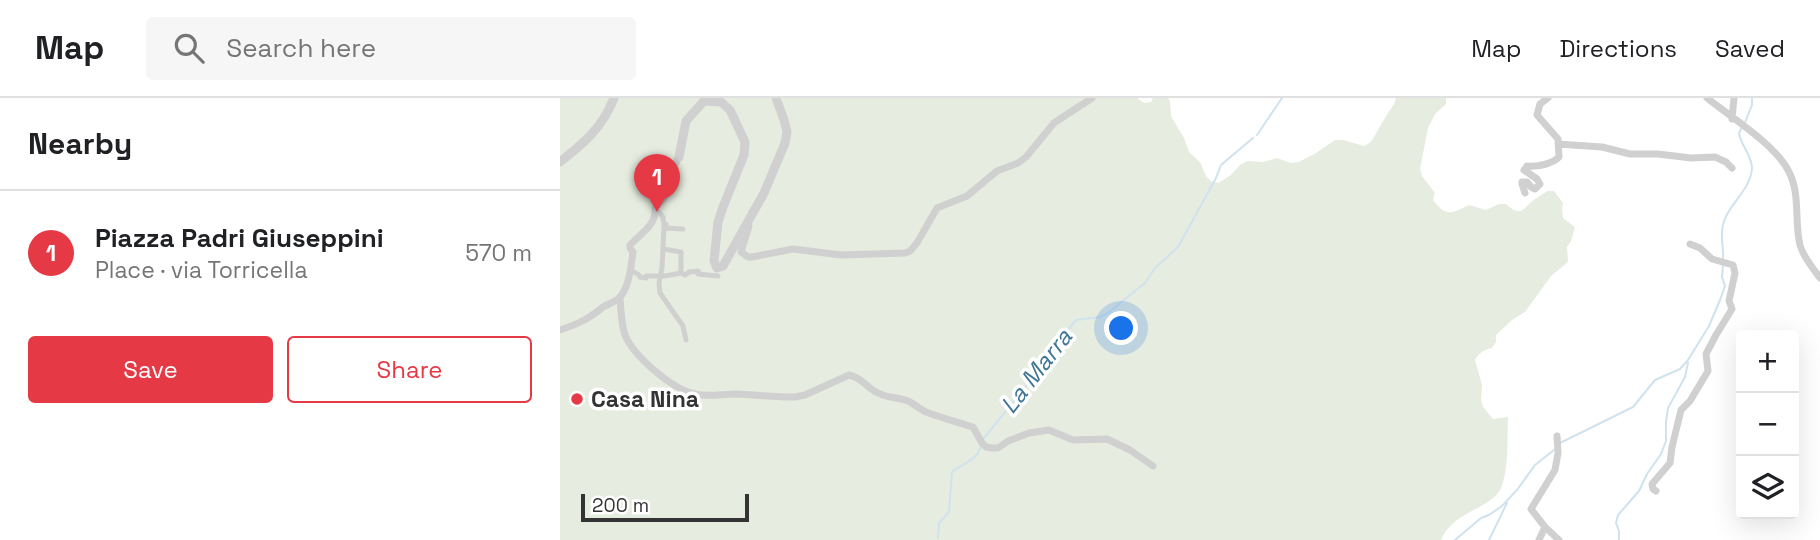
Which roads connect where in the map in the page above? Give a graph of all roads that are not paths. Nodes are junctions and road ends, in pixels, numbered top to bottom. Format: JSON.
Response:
{"nodes":[{"id":1,"x":614,"y":98,"type":"edge"},
{"id":2,"x":776,"y":98,"type":"edge"},
{"id":3,"x":1092,"y":98,"type":"edge"},
{"id":4,"x":1548,"y":98,"type":"edge"},
{"id":5,"x":1707,"y":98,"type":"edge"},
{"id":6,"x":1734,"y":98,"type":"edge"},
{"id":7,"x":1736,"y":121,"type":"junction"},
{"id":8,"x":1558,"y":144,"type":"junction"},
{"id":9,"x":679,"y":157,"type":"joint"},
{"id":10,"x":560,"y":162,"type":"edge"},
{"id":11,"x":1732,"y":168,"type":"dead end"},
{"id":12,"x":1525,"y":193,"type":"dead end"},
{"id":13,"x":655,"y":208,"type":"junction"},
{"id":14,"x":751,"y":219,"type":"junction"},
{"id":15,"x":663,"y":221,"type":"junction"},
{"id":16,"x":683,"y":229,"type":"dead end"},
{"id":17,"x":1690,"y":244,"type":"dead end"},
{"id":18,"x":663,"y":249,"type":"junction"},
{"id":19,"x":631,"y":270,"type":"junction"},
{"id":20,"x":681,"y":272,"type":"junction"},
{"id":21,"x":661,"y":276,"type":"junction"},
{"id":22,"x":718,"y":276,"type":"dead end"},
{"id":23,"x":1820,"y":278,"type":"edge"},
{"id":24,"x":620,"y":298,"type":"junction"},
{"id":25,"x":560,"y":330,"type":"edge"},
{"id":26,"x":686,"y":340,"type":"dead end"},
{"id":27,"x":1557,"y":442,"type":"dead end"},
{"id":28,"x":1153,"y":466,"type":"dead end"},
{"id":29,"x":1656,"y":491,"type":"dead end"},
{"id":30,"x":1545,"y":527,"type":"junction"},
{"id":31,"x":1539,"y":540,"type":"edge"},
{"id":32,"x":1559,"y":540,"type":"edge"}],
"edges":[{"from":1,"to":10,"type":"street"},
{"from":2,"to":14,"type":"street"},
{"from":3,"to":14,"type":"street"},
{"from":4,"to":8,"type":"street"},
{"from":5,"to":7,"type":"street"},
{"from":6,"to":7,"type":"street"},
{"from":7,"to":23,"type":"street"},
{"from":8,"to":11,"type":"street"},
{"from":8,"to":12,"type":"street"},
{"from":9,"to":13,"type":"street"},
{"from":9,"to":14,"type":"street"},
{"from":13,"to":15,"type":"street"},
{"from":13,"to":19,"type":"street"},
{"from":15,"to":16,"type":"street"},
{"from":15,"to":18,"type":"street"},
{"from":17,"to":29,"type":"street"},
{"from":18,"to":20,"type":"street"},
{"from":18,"to":21,"type":"street"},
{"from":19,"to":21,"type":"street"},
{"from":19,"to":24,"type":"street"},
{"from":20,"to":21,"type":"street"},
{"from":20,"to":22,"type":"street"},
{"from":21,"to":26,"type":"street"},
{"from":24,"to":25,"type":"street"},
{"from":24,"to":28,"type":"street"},
{"from":27,"to":30,"type":"street"},
{"from":30,"to":31,"type":"street"},
{"from":30,"to":32,"type":"street"}]}
